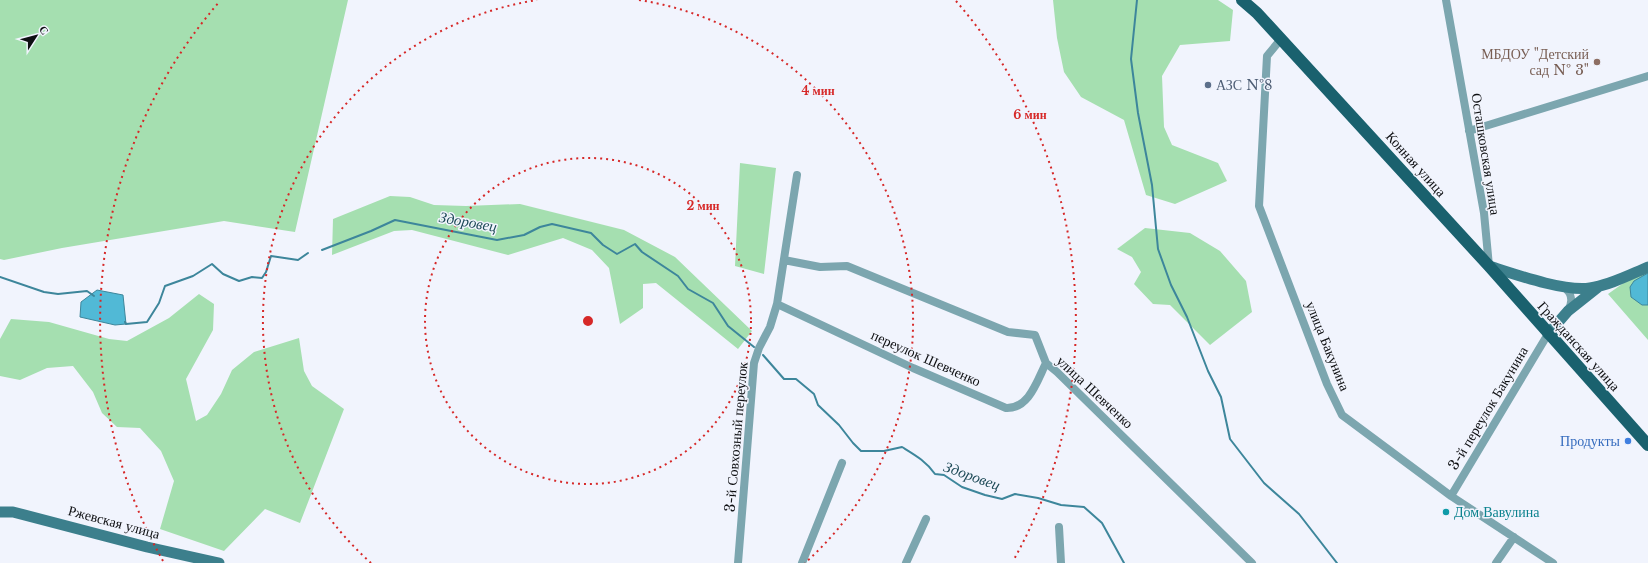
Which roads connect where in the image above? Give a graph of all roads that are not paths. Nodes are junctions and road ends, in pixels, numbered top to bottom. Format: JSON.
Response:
{"nodes":[{"id":1,"x":1242,"y":0,"type":"edge"},
{"id":2,"x":1446,"y":0,"type":"edge"},
{"id":3,"x":1281,"y":39,"type":"junction"},
{"id":4,"x":1648,"y":76,"type":"edge"},
{"id":5,"x":1470,"y":131,"type":"junction"},
{"id":6,"x":797,"y":175,"type":"dead end"},
{"id":7,"x":784,"y":260,"type":"junction"},
{"id":8,"x":1489,"y":266,"type":"junction"},
{"id":9,"x":1648,"y":267,"type":"edge"},
{"id":10,"x":1516,"y":275,"type":"junction"},
{"id":11,"x":1600,"y":286,"type":"junction"},
{"id":12,"x":1564,"y":287,"type":"junction"},
{"id":13,"x":1509,"y":288,"type":"junction"},
{"id":14,"x":778,"y":304,"type":"junction"},
{"id":15,"x":1568,"y":311,"type":"junction"},
{"id":16,"x":1548,"y":334,"type":"junction"},
{"id":17,"x":1046,"y":363,"type":"junction"},
{"id":18,"x":1648,"y":445,"type":"edge"},
{"id":19,"x":842,"y":463,"type":"dead end"},
{"id":20,"x":1451,"y":496,"type":"junction"},
{"id":21,"x":0,"y":512,"type":"edge"},
{"id":22,"x":926,"y":519,"type":"dead end"},
{"id":23,"x":1059,"y":527,"type":"dead end"},
{"id":24,"x":1514,"y":536,"type":"junction"},
{"id":25,"x":219,"y":563,"type":"edge"},
{"id":26,"x":738,"y":563,"type":"edge"},
{"id":27,"x":802,"y":563,"type":"edge"},
{"id":28,"x":906,"y":563,"type":"edge"},
{"id":29,"x":1061,"y":563,"type":"edge"},
{"id":30,"x":1252,"y":563,"type":"edge"},
{"id":31,"x":1496,"y":563,"type":"edge"},
{"id":32,"x":1553,"y":563,"type":"edge"}],
"edges":[{"from":1,"to":3,"type":"main road","name":"Конная улица"},
{"from":2,"to":5,"type":"street","name":"Осташковская улица"},
{"from":3,"to":8,"type":"main road","name":"Конная улица"},
{"from":3,"to":20,"type":"street","name":"улица Бакунина"},
{"from":4,"to":5,"type":"street"},
{"from":5,"to":8,"type":"street","name":"Осташковская улица"},
{"from":6,"to":7,"type":"street","name":"3-й Совхозный переулок"},
{"from":7,"to":14,"type":"street","name":"3-й Совхозный переулок"},
{"from":7,"to":17,"type":"street","name":"улица Шевченко"},
{"from":8,"to":10,"type":"street","name":"Конная улица"},
{"from":8,"to":13,"type":"main road","name":"Гражданская улица"},
{"from":9,"to":11,"type":"street","name":"Конная улица"},
{"from":10,"to":12,"type":"street","name":"Конная улица"},
{"from":10,"to":13,"type":"street"},
{"from":11,"to":12,"type":"street","name":"Конная улица"},
{"from":11,"to":15,"type":"street","name":"Конная улица"},
{"from":12,"to":15,"type":"street"},
{"from":13,"to":16,"type":"main road","name":"Гражданская улица"},
{"from":14,"to":17,"type":"street","name":"переулок Шевченко"},
{"from":14,"to":26,"type":"street","name":"3-й Совхозный переулок"},
{"from":15,"to":16,"type":"street","name":"Конная улица"},
{"from":16,"to":18,"type":"main road","name":"Гражданская улица"},
{"from":16,"to":20,"type":"street","name":"3-й переулок Бакунина"},
{"from":17,"to":30,"type":"street","name":"улица Шевченко"},
{"from":19,"to":27,"type":"street"},
{"from":20,"to":24,"type":"street","name":"улица Бакунина"},
{"from":21,"to":25,"type":"street","name":"Ржевская улица"},
{"from":22,"to":28,"type":"street"},
{"from":23,"to":29,"type":"street"},
{"from":24,"to":31,"type":"street"},
{"from":24,"to":32,"type":"street","name":"улица Бакунина"}]}
